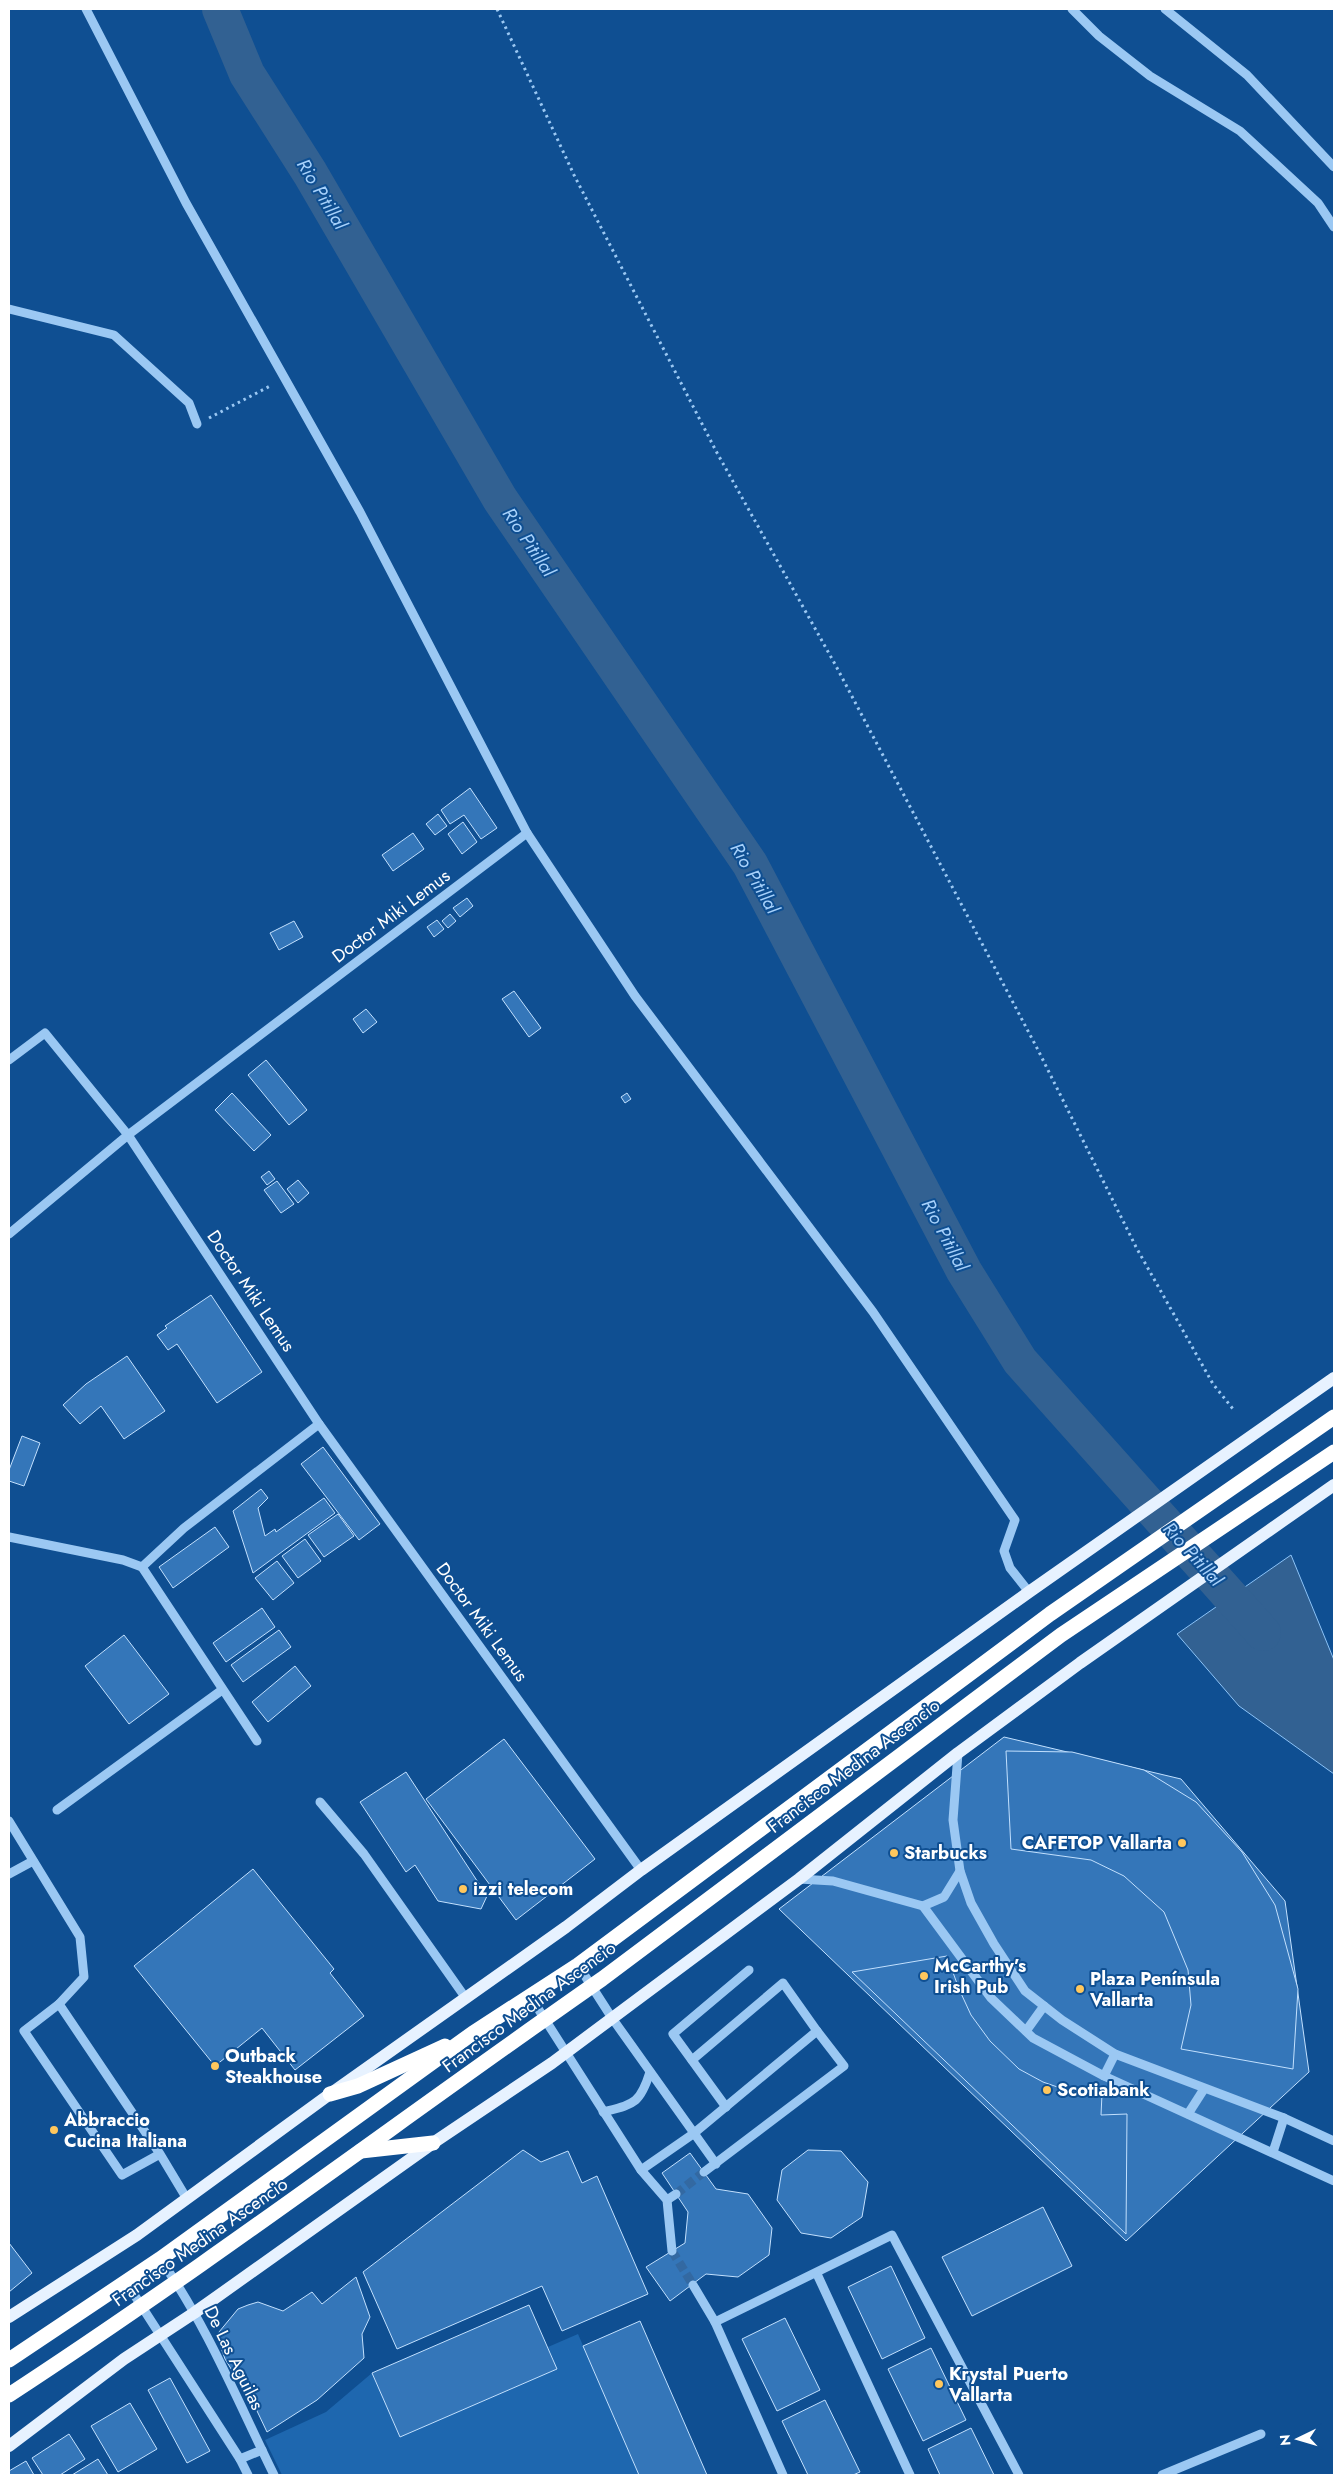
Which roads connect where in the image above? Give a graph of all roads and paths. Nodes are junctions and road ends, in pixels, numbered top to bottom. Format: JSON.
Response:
{"nodes":[{"id":1,"x":86,"y":9,"type":"edge"},
{"id":2,"x":497,"y":9,"type":"edge"},
{"id":3,"x":1072,"y":9,"type":"edge"},
{"id":4,"x":1165,"y":9,"type":"edge"},
{"id":5,"x":1334,"y":167,"type":"edge"},
{"id":6,"x":1334,"y":227,"type":"edge"},
{"id":7,"x":9,"y":309,"type":"edge"},
{"id":8,"x":285,"y":376,"type":"junction"},
{"id":9,"x":197,"y":424,"type":"joint"},
{"id":10,"x":528,"y":833,"type":"junction"},
{"id":11,"x":9,"y":1060,"type":"edge"},
{"id":12,"x":128,"y":1135,"type":"junction"},
{"id":13,"x":9,"y":1234,"type":"edge"},
{"id":14,"x":1334,"y":1378,"type":"edge"},
{"id":15,"x":1233,"y":1409,"type":"dead end"},
{"id":16,"x":1333,"y":1418,"type":"edge"},
{"id":17,"x":320,"y":1424,"type":"junction"},
{"id":18,"x":1334,"y":1452,"type":"edge"},
{"id":19,"x":1334,"y":1486,"type":"edge"},
{"id":20,"x":9,"y":1537,"type":"edge"},
{"id":21,"x":142,"y":1567,"type":"junction"},
{"id":22,"x":1032,"y":1590,"type":"junction"},
{"id":23,"x":222,"y":1690,"type":"junction"},
{"id":24,"x":257,"y":1740,"type":"dead end"},
{"id":25,"x":958,"y":1753,"type":"junction"},
{"id":26,"x":320,"y":1802,"type":"dead end"},
{"id":27,"x":57,"y":1810,"type":"dead end"},
{"id":28,"x":9,"y":1821,"type":"edge"},
{"id":29,"x":33,"y":1861,"type":"junction"},
{"id":30,"x":641,"y":1870,"type":"junction"},
{"id":31,"x":960,"y":1871,"type":"junction"},
{"id":32,"x":9,"y":1874,"type":"edge"},
{"id":33,"x":799,"y":1879,"type":"junction"},
{"id":34,"x":923,"y":1906,"type":"junction"},
{"id":35,"x":578,"y":1965,"type":"junction"},
{"id":36,"x":749,"y":1970,"type":"dead end"},
{"id":37,"x":592,"y":1986,"type":"junction"},
{"id":38,"x":530,"y":1996,"type":"junction"},
{"id":39,"x":465,"y":1997,"type":"junction"},
{"id":40,"x":59,"y":2004,"type":"junction"},
{"id":41,"x":1044,"y":2006,"type":"junction"},
{"id":42,"x":544,"y":2018,"type":"junction"},
{"id":43,"x":612,"y":2018,"type":"junction"},
{"id":44,"x":817,"y":2031,"type":"junction"},
{"id":45,"x":1026,"y":2031,"type":"junction"},
{"id":46,"x":473,"y":2033,"type":"junction"},
{"id":47,"x":566,"y":2052,"type":"junction"},
{"id":48,"x":1115,"y":2054,"type":"junction"},
{"id":49,"x":692,"y":2060,"type":"junction"},
{"id":50,"x":650,"y":2072,"type":"junction"},
{"id":51,"x":1104,"y":2076,"type":"junction"},
{"id":52,"x":1204,"y":2089,"type":"junction"},
{"id":53,"x":330,"y":2094,"type":"junction"},
{"id":54,"x":726,"y":2107,"type":"junction"},
{"id":55,"x":603,"y":2112,"type":"junction"},
{"id":56,"x":1188,"y":2114,"type":"junction"},
{"id":57,"x":1284,"y":2118,"type":"junction"},
{"id":58,"x":693,"y":2134,"type":"junction"},
{"id":59,"x":1334,"y":2141,"type":"edge"},
{"id":60,"x":433,"y":2143,"type":"junction"},
{"id":61,"x":360,"y":2152,"type":"junction"},
{"id":62,"x":1273,"y":2152,"type":"junction"},
{"id":63,"x":160,"y":2154,"type":"junction"},
{"id":64,"x":716,"y":2164,"type":"junction"},
{"id":65,"x":641,"y":2170,"type":"junction"},
{"id":66,"x":704,"y":2172,"type":"tunnel mouth"},
{"id":67,"x":1334,"y":2181,"type":"edge"},
{"id":68,"x":676,"y":2194,"type":"tunnel mouth"},
{"id":69,"x":187,"y":2199,"type":"junction"},
{"id":70,"x":666,"y":2200,"type":"junction"},
{"id":71,"x":672,"y":2251,"type":"tunnel mouth"},
{"id":72,"x":160,"y":2259,"type":"junction"},
{"id":73,"x":817,"y":2274,"type":"junction"},
{"id":74,"x":126,"y":2282,"type":"junction"},
{"id":75,"x":177,"y":2282,"type":"junction"},
{"id":76,"x":693,"y":2285,"type":"tunnel mouth"},
{"id":77,"x":142,"y":2307,"type":"junction"},
{"id":78,"x":194,"y":2313,"type":"junction"},
{"id":79,"x":9,"y":2317,"type":"edge"},
{"id":80,"x":716,"y":2322,"type":"junction"},
{"id":81,"x":161,"y":2336,"type":"junction"},
{"id":82,"x":9,"y":2360,"type":"edge"},
{"id":83,"x":9,"y":2395,"type":"edge"},
{"id":84,"x":1261,"y":2434,"type":"dead end"},
{"id":85,"x":9,"y":2446,"type":"edge"},
{"id":86,"x":262,"y":2450,"type":"junction"},
{"id":87,"x":240,"y":2460,"type":"junction"},
{"id":88,"x":248,"y":2475,"type":"edge"},
{"id":89,"x":274,"y":2475,"type":"edge"},
{"id":90,"x":783,"y":2475,"type":"edge"},
{"id":91,"x":910,"y":2475,"type":"edge"},
{"id":92,"x":1019,"y":2475,"type":"edge"},
{"id":93,"x":1162,"y":2475,"type":"edge"}],
"edges":[{"from":1,"to":8,"type":"street"},
{"from":2,"to":15,"type":"path"},
{"from":3,"to":6,"type":"street"},
{"from":4,"to":5,"type":"street"},
{"from":7,"to":9,"type":"street"},
{"from":8,"to":9,"type":"path"},
{"from":8,"to":10,"type":"street"},
{"from":10,"to":12,"type":"street","name":"Doctor Miki Lemus"},
{"from":10,"to":22,"type":"street"},
{"from":11,"to":12,"type":"street"},
{"from":12,"to":13,"type":"street"},
{"from":12,"to":17,"type":"street","name":"Doctor Miki Lemus"},
{"from":14,"to":22,"type":"main road"},
{"from":16,"to":35,"type":"highway","name":"Francisco Medina Ascencio"},
{"from":17,"to":21,"type":"street"},
{"from":17,"to":30,"type":"street","name":"Doctor Miki Lemus"},
{"from":18,"to":37,"type":"highway","name":"Francisco Medina Ascencio"},
{"from":19,"to":25,"type":"main road"},
{"from":20,"to":21,"type":"street"},
{"from":21,"to":23,"type":"street"},
{"from":22,"to":30,"type":"main road"},
{"from":23,"to":24,"type":"street"},
{"from":23,"to":27,"type":"street"},
{"from":25,"to":31,"type":"street"},
{"from":25,"to":33,"type":"main road"},
{"from":26,"to":39,"type":"street"},
{"from":28,"to":29,"type":"street"},
{"from":29,"to":32,"type":"street"},
{"from":29,"to":40,"type":"street"},
{"from":30,"to":39,"type":"main road"},
{"from":31,"to":34,"type":"street"},
{"from":31,"to":41,"type":"street"},
{"from":33,"to":34,"type":"street"},
{"from":33,"to":43,"type":"main road"},
{"from":34,"to":45,"type":"street"},
{"from":35,"to":37,"type":"street"},
{"from":35,"to":38,"type":"highway","name":"Francisco Medina Ascencio"},
{"from":36,"to":49,"type":"street"},
{"from":37,"to":42,"type":"highway","name":"Francisco Medina Ascencio"},
{"from":37,"to":43,"type":"street"},
{"from":38,"to":42,"type":"street"},
{"from":38,"to":46,"type":"highway","name":"Francisco Medina Ascencio"},
{"from":39,"to":53,"type":"main road"},
{"from":40,"to":63,"type":"street"},
{"from":40,"to":63,"type":"street"},
{"from":41,"to":45,"type":"street"},
{"from":41,"to":48,"type":"street"},
{"from":42,"to":47,"type":"street"},
{"from":42,"to":61,"type":"highway","name":"Francisco Medina Ascencio"},
{"from":43,"to":47,"type":"main road"},
{"from":43,"to":50,"type":"street"},
{"from":44,"to":49,"type":"street"},
{"from":44,"to":54,"type":"street"},
{"from":44,"to":64,"type":"street"},
{"from":45,"to":51,"type":"street"},
{"from":46,"to":53,"type":"highway"},
{"from":46,"to":72,"type":"highway","name":"Francisco Medina Ascencio"},
{"from":47,"to":55,"type":"street"},
{"from":47,"to":60,"type":"main road"},
{"from":48,"to":51,"type":"street"},
{"from":48,"to":52,"type":"street"},
{"from":49,"to":54,"type":"street"},
{"from":50,"to":55,"type":"street"},
{"from":50,"to":58,"type":"street"},
{"from":51,"to":56,"type":"street"},
{"from":52,"to":56,"type":"street"},
{"from":52,"to":57,"type":"street"},
{"from":53,"to":69,"type":"main road"},
{"from":54,"to":58,"type":"street"},
{"from":55,"to":65,"type":"street"},
{"from":56,"to":62,"type":"street"},
{"from":57,"to":59,"type":"street"},
{"from":57,"to":62,"type":"street"},
{"from":58,"to":64,"type":"street"},
{"from":58,"to":65,"type":"street"},
{"from":60,"to":61,"type":"highway"},
{"from":60,"to":78,"type":"main road"},
{"from":61,"to":75,"type":"highway","name":"Francisco Medina Ascencio"},
{"from":62,"to":67,"type":"street"},
{"from":63,"to":69,"type":"street"},
{"from":64,"to":66,"type":"street"},
{"from":65,"to":70,"type":"street"},
{"from":68,"to":70,"type":"street"},
{"from":69,"to":79,"type":"main road"},
{"from":70,"to":71,"type":"street"},
{"from":72,"to":74,"type":"highway","name":"Francisco Medina Ascencio"},
{"from":72,"to":75,"type":"street","name":"De Las Aguilas"},
{"from":73,"to":80,"type":"street"},
{"from":73,"to":91,"type":"street"},
{"from":73,"to":92,"type":"street"},
{"from":74,"to":77,"type":"street"},
{"from":74,"to":82,"type":"highway","name":"Francisco Medina Ascencio"},
{"from":75,"to":77,"type":"highway","name":"Francisco Medina Ascencio"},
{"from":75,"to":78,"type":"street","name":"De Las Aguilas"},
{"from":76,"to":80,"type":"street"},
{"from":77,"to":81,"type":"street"},
{"from":77,"to":83,"type":"highway","name":"Francisco Medina Ascencio"},
{"from":78,"to":81,"type":"main road"},
{"from":78,"to":86,"type":"street","name":"De Las Aguilas"},
{"from":80,"to":90,"type":"street"},
{"from":81,"to":85,"type":"main road"},
{"from":81,"to":87,"type":"street"},
{"from":84,"to":93,"type":"street"},
{"from":86,"to":87,"type":"street"},
{"from":86,"to":89,"type":"street","name":"De Las Aguilas"},
{"from":87,"to":88,"type":"street"}]}
